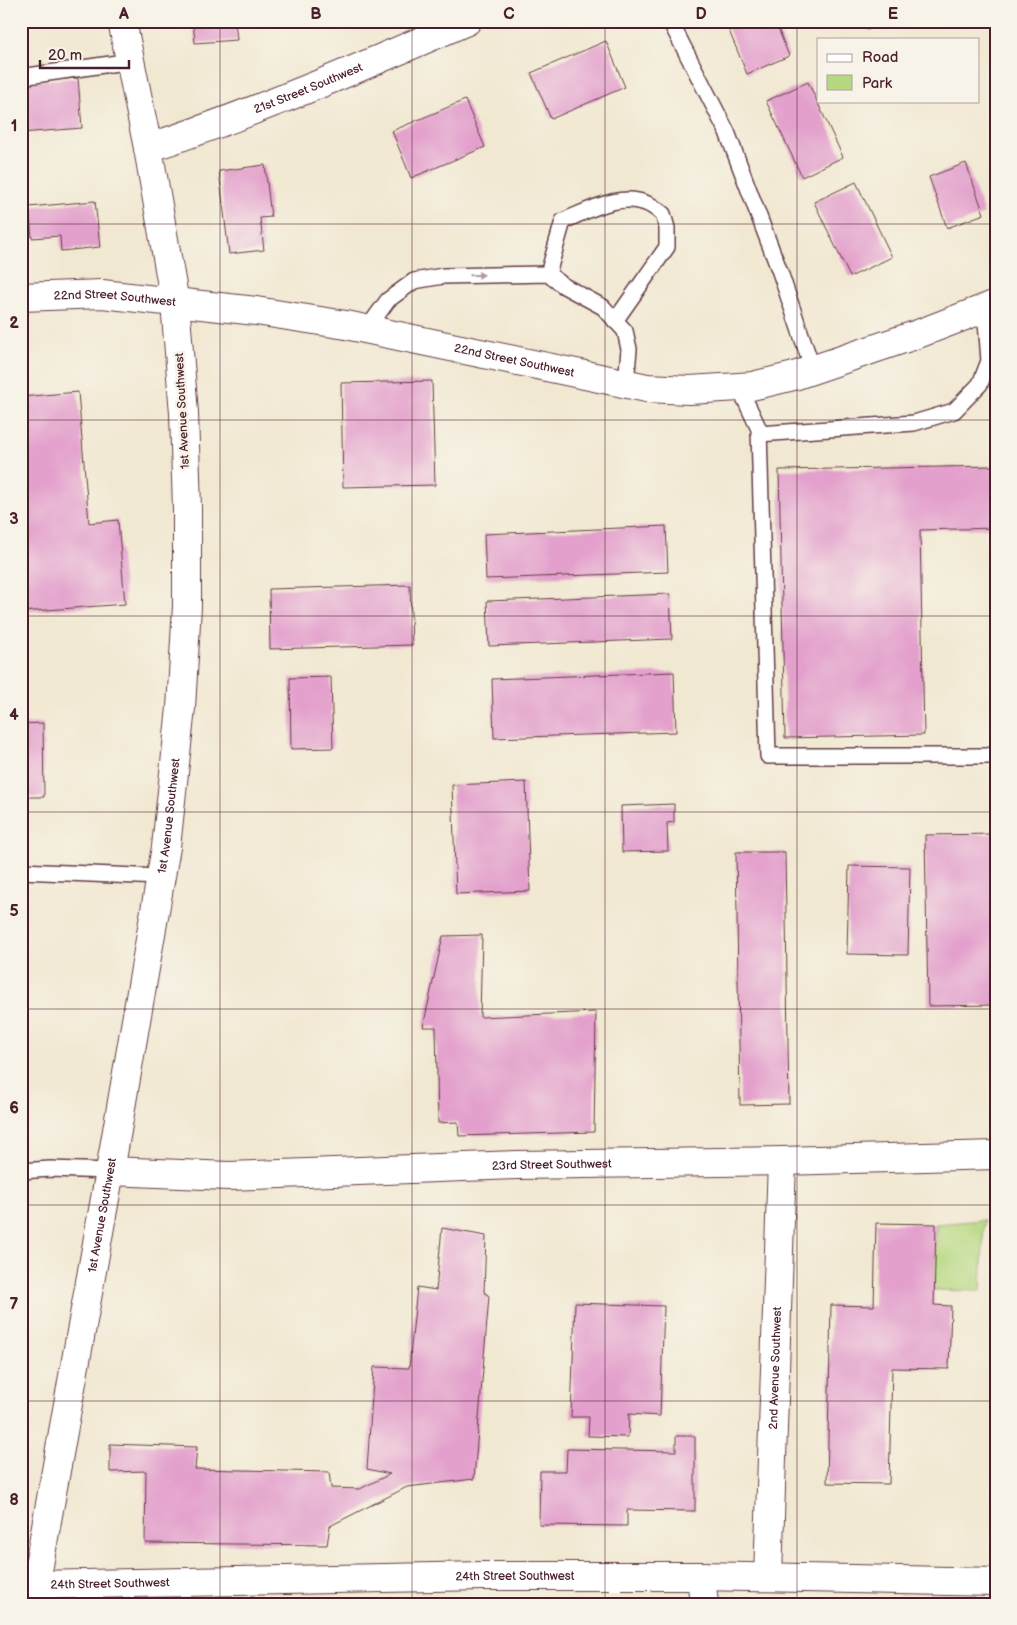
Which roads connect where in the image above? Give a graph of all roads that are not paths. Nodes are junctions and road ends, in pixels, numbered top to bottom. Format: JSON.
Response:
{"nodes":[{"id":1,"x":122,"y":21,"type":"edge"},
{"id":2,"x":467,"y":21,"type":"edge"},
{"id":3,"x":670,"y":21,"type":"edge"},
{"id":4,"x":420,"y":31,"type":"edge"},
{"id":5,"x":131,"y":62,"type":"junction"},
{"id":6,"x":21,"y":77,"type":"edge"},
{"id":7,"x":148,"y":148,"type":"junction"},
{"id":8,"x":548,"y":274,"type":"junction"},
{"id":9,"x":21,"y":297,"type":"edge"},
{"id":10,"x":175,"y":303,"type":"junction"},
{"id":11,"x":991,"y":306,"type":"edge"},
{"id":12,"x":615,"y":321,"type":"junction"},
{"id":13,"x":367,"y":329,"type":"junction"},
{"id":14,"x":813,"y":370,"type":"junction"},
{"id":15,"x":626,"y":383,"type":"junction"},
{"id":16,"x":738,"y":387,"type":"junction"},
{"id":17,"x":759,"y":434,"type":"junction"},
{"id":18,"x":996,"y":753,"type":"edge"},
{"id":19,"x":21,"y":871,"type":"edge"},
{"id":20,"x":160,"y":877,"type":"junction"},
{"id":21,"x":996,"y":1155,"type":"edge"},
{"id":22,"x":782,"y":1161,"type":"junction"},
{"id":23,"x":110,"y":1170,"type":"junction"},
{"id":24,"x":21,"y":1171,"type":"edge"},
{"id":25,"x":701,"y":1576,"type":"junction"},
{"id":26,"x":768,"y":1577,"type":"junction"},
{"id":27,"x":996,"y":1582,"type":"edge"},
{"id":28,"x":33,"y":1595,"type":"edge"},
{"id":29,"x":704,"y":1604,"type":"edge"}],
"edges":[{"from":1,"to":5,"type":"street","name":"1st Avenue Southwest"},
{"from":2,"to":4,"type":"street","name":"21st Street Southwest"},
{"from":3,"to":14,"type":"lane"},
{"from":4,"to":7,"type":"street","name":"21st Street Southwest"},
{"from":5,"to":6,"type":"lane"},
{"from":5,"to":7,"type":"street","name":"1st Avenue Southwest"},
{"from":7,"to":10,"type":"street","name":"1st Avenue Southwest"},
{"from":8,"to":12,"type":"lane"},
{"from":8,"to":12,"type":"lane"},
{"from":13,"to":8,"type":"lane","one_way":true},
{"from":9,"to":10,"type":"street","name":"22nd Street Southwest"},
{"from":10,"to":13,"type":"street","name":"22nd Street Southwest"},
{"from":10,"to":20,"type":"street","name":"1st Avenue Southwest"},
{"from":11,"to":14,"type":"street","name":"22nd Street Southwest"},
{"from":11,"to":17,"type":"lane"},
{"from":12,"to":15,"type":"lane"},
{"from":13,"to":15,"type":"street","name":"22nd Street Southwest"},
{"from":14,"to":16,"type":"street","name":"22nd Street Southwest"},
{"from":15,"to":16,"type":"street","name":"22nd Street Southwest"},
{"from":16,"to":17,"type":"lane"},
{"from":17,"to":18,"type":"lane"},
{"from":19,"to":20,"type":"lane"},
{"from":20,"to":23,"type":"street","name":"1st Avenue Southwest"},
{"from":21,"to":22,"type":"street","name":"23rd Street Southwest"},
{"from":22,"to":23,"type":"street","name":"23rd Street Southwest"},
{"from":22,"to":26,"type":"street","name":"2nd Avenue Southwest"},
{"from":23,"to":24,"type":"lane"},
{"from":23,"to":28,"type":"street","name":"1st Avenue Southwest"},
{"from":25,"to":26,"type":"street","name":"24th Street Southwest"},
{"from":25,"to":28,"type":"street","name":"24th Street Southwest"},
{"from":25,"to":29,"type":"street"},
{"from":26,"to":27,"type":"street","name":"24th Street Southwest"}]}
